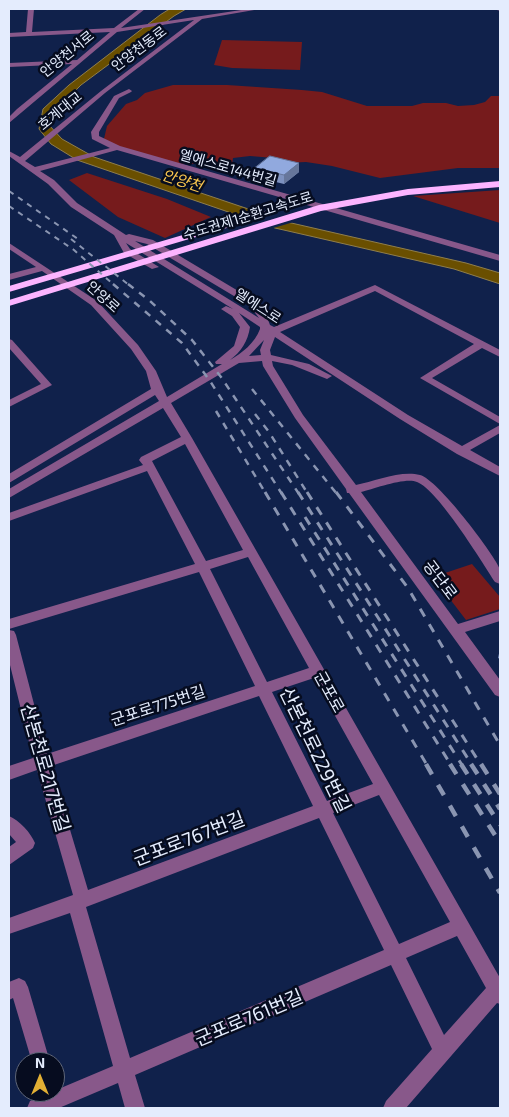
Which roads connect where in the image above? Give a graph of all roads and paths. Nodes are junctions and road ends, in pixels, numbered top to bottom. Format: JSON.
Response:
{"nodes":[{"id":1,"x":31,"y":9,"type":"edge"},
{"id":2,"x":142,"y":9,"type":"edge"},
{"id":3,"x":215,"y":9,"type":"edge"},
{"id":4,"x":257,"y":9,"type":"edge"},
{"id":5,"x":201,"y":17,"type":"junction"},
{"id":6,"x":117,"y":30,"type":"junction"},
{"id":7,"x":29,"y":34,"type":"junction"},
{"id":8,"x":9,"y":35,"type":"edge"},
{"id":9,"x":78,"y":62,"type":"junction"},
{"id":10,"x":9,"y":65,"type":"edge"},
{"id":11,"x":129,"y":91,"type":"dead end"},
{"id":12,"x":102,"y":92,"type":"joint"},
{"id":13,"x":9,"y":121,"type":"edge"},
{"id":14,"x":114,"y":148,"type":"junction"},
{"id":15,"x":9,"y":153,"type":"edge"},
{"id":16,"x":20,"y":161,"type":"junction"},
{"id":17,"x":34,"y":170,"type":"junction"},
{"id":18,"x":500,"y":175,"type":"edge"},
{"id":19,"x":500,"y":184,"type":"edge"},
{"id":20,"x":116,"y":233,"type":"junction"},
{"id":21,"x":9,"y":245,"type":"edge"},
{"id":22,"x":500,"y":258,"type":"edge"},
{"id":23,"x":44,"y":268,"type":"junction"},
{"id":24,"x":9,"y":277,"type":"edge"},
{"id":25,"x":9,"y":289,"type":"edge"},
{"id":26,"x":9,"y":303,"type":"edge"},
{"id":27,"x":273,"y":331,"type":"junction"},
{"id":28,"x":9,"y":342,"type":"edge"},
{"id":29,"x":482,"y":344,"type":"junction"},
{"id":30,"x":500,"y":354,"type":"edge"},
{"id":31,"x":237,"y":360,"type":"junction"},
{"id":32,"x":157,"y":390,"type":"junction"},
{"id":33,"x":9,"y":404,"type":"edge"},
{"id":34,"x":169,"y":408,"type":"junction"},
{"id":35,"x":404,"y":417,"type":"junction"},
{"id":36,"x":500,"y":421,"type":"edge"},
{"id":37,"x":500,"y":428,"type":"edge"},
{"id":38,"x":187,"y":438,"type":"junction"},
{"id":39,"x":461,"y":450,"type":"junction"},
{"id":40,"x":150,"y":466,"type":"junction"},
{"id":41,"x":500,"y":472,"type":"edge"},
{"id":42,"x":9,"y":479,"type":"edge"},
{"id":43,"x":9,"y":487,"type":"edge"},
{"id":44,"x":351,"y":490,"type":"junction"},
{"id":45,"x":9,"y":494,"type":"edge"},
{"id":46,"x":9,"y":500,"type":"edge"},
{"id":47,"x":9,"y":517,"type":"edge"},
{"id":48,"x":251,"y":552,"type":"junction"},
{"id":49,"x":203,"y":567,"type":"junction"},
{"id":50,"x":500,"y":579,"type":"edge"},
{"id":51,"x":500,"y":616,"type":"edge"},
{"id":52,"x":9,"y":624,"type":"edge"},
{"id":53,"x":456,"y":630,"type":"junction"},
{"id":54,"x":9,"y":635,"type":"edge"},
{"id":55,"x":318,"y":671,"type":"junction"},
{"id":56,"x":264,"y":690,"type":"junction"},
{"id":57,"x":500,"y":691,"type":"edge"},
{"id":58,"x":42,"y":762,"type":"junction"},
{"id":59,"x":9,"y":773,"type":"edge"},
{"id":60,"x":383,"y":788,"type":"junction"},
{"id":61,"x":322,"y":810,"type":"junction"},
{"id":62,"x":9,"y":823,"type":"edge"},
{"id":63,"x":9,"y":857,"type":"edge"},
{"id":64,"x":79,"y":902,"type":"junction"},
{"id":65,"x":9,"y":926,"type":"edge"},
{"id":66,"x":461,"y":926,"type":"junction"},
{"id":67,"x":394,"y":955,"type":"junction"},
{"id":68,"x":496,"y":987,"type":"edge"},
{"id":69,"x":9,"y":991,"type":"edge"},
{"id":70,"x":38,"y":1052,"type":"edge"},
{"id":71,"x":443,"y":1052,"type":"junction"},
{"id":72,"x":124,"y":1071,"type":"junction"},
{"id":73,"x":48,"y":1103,"type":"edge"},
{"id":74,"x":135,"y":1108,"type":"edge"},
{"id":75,"x":393,"y":1108,"type":"edge"}],
"edges":[{"from":1,"to":7,"type":"street"},
{"from":2,"to":6,"type":"street","name":"안양천서로"},
{"from":3,"to":5,"type":"street","name":"안양천동로"},
{"from":4,"to":5,"type":"street"},
{"from":5,"to":6,"type":"street"},
{"from":5,"to":12,"type":"street","name":"안양천동로"},
{"from":6,"to":7,"type":"street"},
{"from":6,"to":9,"type":"street","name":"안양천서로"},
{"from":7,"to":8,"type":"street"},
{"from":9,"to":10,"type":"street"},
{"from":9,"to":13,"type":"street","name":"안양천서로"},
{"from":11,"to":14,"type":"street","name":"엘에스로144번길"},
{"from":12,"to":16,"type":"street","name":"호계대교"},
{"from":14,"to":17,"type":"street"},
{"from":14,"to":22,"type":"street","name":"엘에스로144번길"},
{"from":15,"to":16,"type":"street","name":"엘에스로"},
{"from":16,"to":17,"type":"street","name":"엘에스로"},
{"from":17,"to":20,"type":"street","name":"엘에스로"},
{"from":18,"to":25,"type":"highway","name":"수도권제1순환고속도로"},
{"from":19,"to":26,"type":"highway","name":"수도권제1순환고속도로"},
{"from":20,"to":27,"type":"street","name":"엘에스로"},
{"from":20,"to":31,"type":"street"},
{"from":20,"to":43,"type":"street"},
{"from":21,"to":23,"type":"street","name":"안양로"},
{"from":23,"to":24,"type":"street"},
{"from":23,"to":32,"type":"street","name":"안양로"},
{"from":27,"to":29,"type":"street"},
{"from":27,"to":35,"type":"street","name":"엘에스로"},
{"from":27,"to":44,"type":"street","name":"공단로"},
{"from":28,"to":33,"type":"street"},
{"from":29,"to":30,"type":"street"},
{"from":29,"to":36,"type":"street"},
{"from":31,"to":35,"type":"street"},
{"from":31,"to":45,"type":"street"},
{"from":32,"to":34,"type":"street","name":"군포로"},
{"from":32,"to":42,"type":"street"},
{"from":34,"to":38,"type":"street","name":"군포로"},
{"from":34,"to":46,"type":"street"},
{"from":35,"to":39,"type":"street","name":"엘에스로"},
{"from":37,"to":39,"type":"street"},
{"from":38,"to":40,"type":"street"},
{"from":38,"to":48,"type":"street","name":"군포로"},
{"from":39,"to":41,"type":"street","name":"엘에스로"},
{"from":40,"to":47,"type":"street"},
{"from":40,"to":49,"type":"street","name":"산본천로229번길"},
{"from":44,"to":50,"type":"street"},
{"from":44,"to":53,"type":"street","name":"공단로"},
{"from":48,"to":49,"type":"street"},
{"from":48,"to":55,"type":"street","name":"군포로"},
{"from":49,"to":52,"type":"street"},
{"from":49,"to":56,"type":"street","name":"산본천로229번길"},
{"from":51,"to":53,"type":"street"},
{"from":53,"to":57,"type":"street","name":"공단로"},
{"from":54,"to":58,"type":"street","name":"산본천로217번길"},
{"from":55,"to":56,"type":"street","name":"군포로775번길"},
{"from":55,"to":60,"type":"street","name":"군포로"},
{"from":56,"to":58,"type":"street","name":"군포로775번길"},
{"from":56,"to":61,"type":"street","name":"산본천로229번길"},
{"from":58,"to":59,"type":"street","name":"군포로775번길"},
{"from":58,"to":64,"type":"street","name":"산본천로217번길"},
{"from":60,"to":61,"type":"street","name":"군포로767번길"},
{"from":60,"to":66,"type":"street","name":"군포로"},
{"from":61,"to":64,"type":"street","name":"군포로767번길"},
{"from":61,"to":67,"type":"street","name":"산본천로229번길"},
{"from":62,"to":63,"type":"street"},
{"from":64,"to":65,"type":"street","name":"군포로767번길"},
{"from":64,"to":72,"type":"street","name":"산본천로217번길"},
{"from":66,"to":67,"type":"street","name":"군포로761번길"},
{"from":66,"to":68,"type":"street","name":"군포로"},
{"from":67,"to":71,"type":"street","name":"산본천로229번길"},
{"from":67,"to":72,"type":"street","name":"군포로761번길"},
{"from":68,"to":71,"type":"street"},
{"from":69,"to":70,"type":"street"},
{"from":71,"to":75,"type":"street"},
{"from":72,"to":73,"type":"street","name":"군포로761번길"},
{"from":72,"to":74,"type":"street","name":"산본천로217번길"}]}
